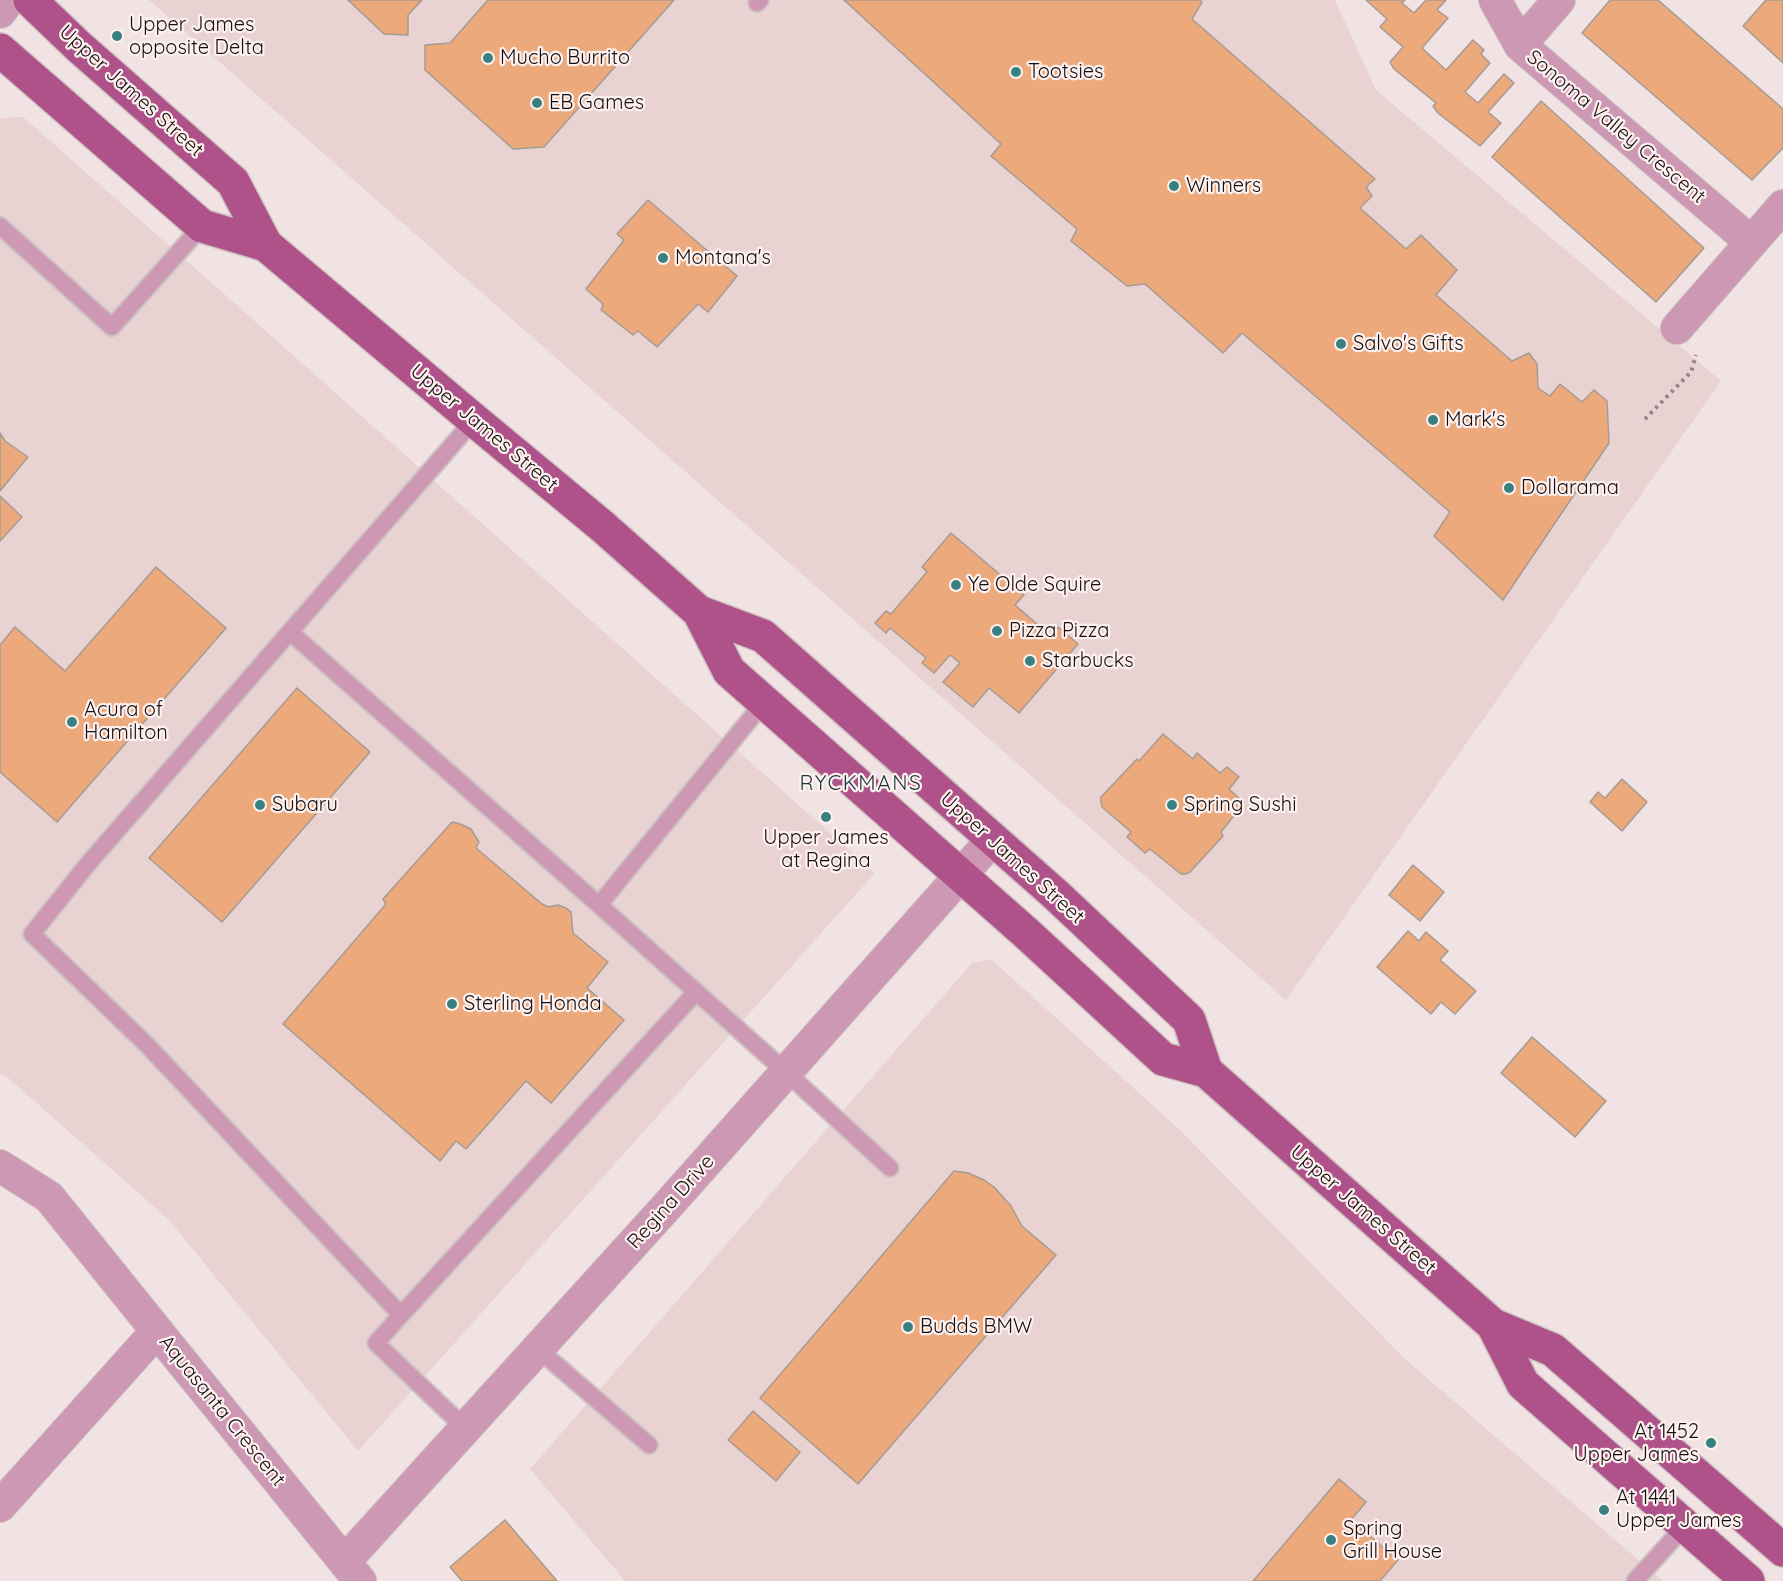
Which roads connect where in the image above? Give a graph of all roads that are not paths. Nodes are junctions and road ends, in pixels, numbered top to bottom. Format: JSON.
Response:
{"nodes":[{"id":1,"x":9,"y":0,"type":"edge"},
{"id":2,"x":30,"y":0,"type":"edge"},
{"id":3,"x":1495,"y":0,"type":"edge"},
{"id":4,"x":1559,"y":0,"type":"edge"},
{"id":5,"x":0,"y":12,"type":"edge"},
{"id":6,"x":1520,"y":45,"type":"junction"},
{"id":7,"x":0,"y":50,"type":"edge"},
{"id":8,"x":1783,"y":206,"type":"edge"},
{"id":9,"x":0,"y":226,"type":"edge"},
{"id":10,"x":202,"y":226,"type":"junction"},
{"id":11,"x":1751,"y":242,"type":"junction"},
{"id":12,"x":266,"y":245,"type":"junction"},
{"id":13,"x":1686,"y":318,"type":"road end"},
{"id":14,"x":474,"y":420,"type":"junction"},
{"id":15,"x":699,"y":612,"type":"junction"},
{"id":16,"x":290,"y":632,"type":"junction"},
{"id":17,"x":764,"y":702,"type":"junction"},
{"id":18,"x":992,"y":840,"type":"junction"},
{"id":19,"x":960,"y":874,"type":"junction"},
{"id":20,"x":599,"y":905,"type":"junction"},
{"id":21,"x":696,"y":992,"type":"junction"},
{"id":22,"x":1206,"y":1071,"type":"junction"},
{"id":23,"x":786,"y":1072,"type":"junction"},
{"id":24,"x":0,"y":1166,"type":"edge"},
{"id":25,"x":890,"y":1168,"type":"dead end"},
{"id":26,"x":400,"y":1315,"type":"junction"},
{"id":27,"x":1493,"y":1325,"type":"junction"},
{"id":28,"x":157,"y":1331,"type":"junction"},
{"id":29,"x":538,"y":1349,"type":"junction"},
{"id":30,"x":466,"y":1429,"type":"junction"},
{"id":31,"x":649,"y":1445,"type":"dead end"},
{"id":32,"x":0,"y":1506,"type":"edge"},
{"id":33,"x":1685,"y":1526,"type":"junction"},
{"id":34,"x":1783,"y":1550,"type":"edge"},
{"id":35,"x":353,"y":1571,"type":"edge"},
{"id":36,"x":1635,"y":1581,"type":"edge"},
{"id":37,"x":1748,"y":1581,"type":"edge"}],
"edges":[{"from":1,"to":5,"type":"street"},
{"from":2,"to":12,"type":"main road","name":"Upper James Street"},
{"from":3,"to":6,"type":"street","name":"Sonoma Valley Crescent"},
{"from":4,"to":6,"type":"street"},
{"from":6,"to":11,"type":"street","name":"Sonoma Valley Crescent"},
{"from":7,"to":10,"type":"main road","name":"Upper James Street"},
{"from":8,"to":11,"type":"street"},
{"from":9,"to":10,"type":"lane"},
{"from":10,"to":12,"type":"main road","name":"Upper James Street"},
{"from":11,"to":13,"type":"street"},
{"from":12,"to":14,"type":"main road","name":"Upper James Street"},
{"from":14,"to":15,"type":"main road","name":"Upper James Street"},
{"from":14,"to":16,"type":"lane"},
{"from":15,"to":17,"type":"main road","name":"Upper James Street"},
{"from":15,"to":18,"type":"main road","name":"Upper James Street"},
{"from":16,"to":20,"type":"lane"},
{"from":16,"to":26,"type":"lane"},
{"from":17,"to":19,"type":"main road","name":"Upper James Street"},
{"from":17,"to":20,"type":"lane"},
{"from":18,"to":19,"type":"street","name":"Regina Drive"},
{"from":18,"to":22,"type":"main road","name":"Upper James Street"},
{"from":19,"to":22,"type":"main road","name":"Upper James Street"},
{"from":19,"to":23,"type":"street","name":"Regina Drive"},
{"from":20,"to":21,"type":"lane"},
{"from":21,"to":23,"type":"lane"},
{"from":21,"to":26,"type":"lane"},
{"from":22,"to":27,"type":"main road","name":"Upper James Street"},
{"from":23,"to":25,"type":"lane"},
{"from":23,"to":29,"type":"street","name":"Regina Drive"},
{"from":24,"to":28,"type":"street"},
{"from":26,"to":30,"type":"lane"},
{"from":27,"to":33,"type":"main road","name":"Upper James Street"},
{"from":27,"to":34,"type":"main road","name":"Upper James Street"},
{"from":28,"to":32,"type":"street","name":"Aquasanta Crescent"},
{"from":28,"to":35,"type":"street","name":"Aquasanta Crescent"},
{"from":29,"to":30,"type":"street","name":"Regina Drive"},
{"from":29,"to":31,"type":"lane"},
{"from":30,"to":35,"type":"street","name":"Regina Drive"},
{"from":33,"to":36,"type":"lane"},
{"from":33,"to":37,"type":"main road","name":"Upper James Street"}]}
